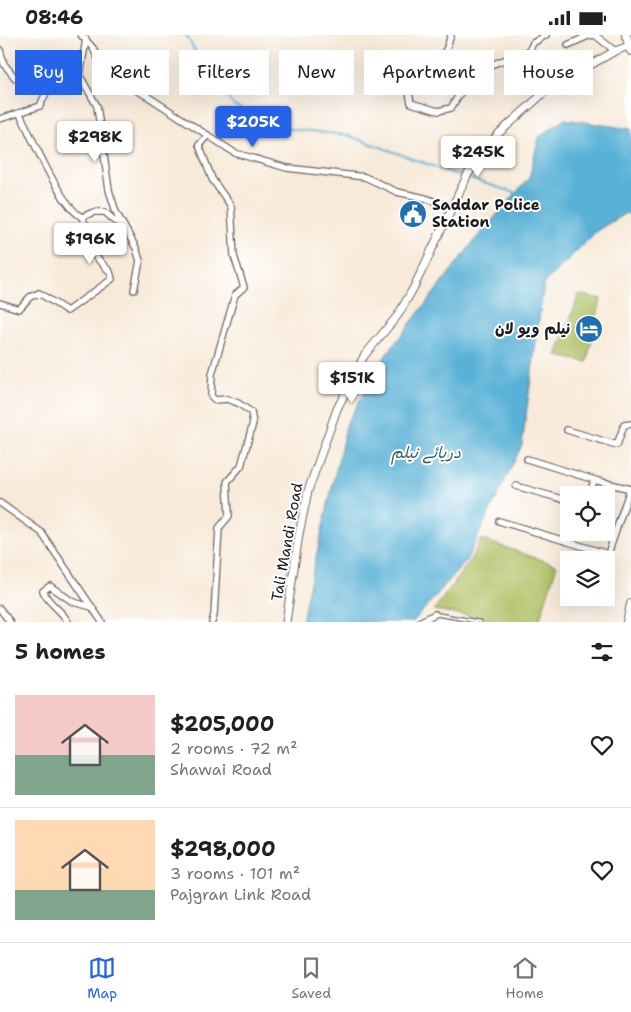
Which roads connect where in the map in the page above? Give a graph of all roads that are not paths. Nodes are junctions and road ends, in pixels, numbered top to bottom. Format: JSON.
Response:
{"nodes":[{"id":1,"x":451,"y":35,"type":"edge"},
{"id":2,"x":546,"y":35,"type":"edge"},
{"id":3,"x":626,"y":35,"type":"edge"},
{"id":4,"x":84,"y":37,"type":"edge"},
{"id":5,"x":568,"y":45,"type":"dead end"},
{"id":6,"x":630,"y":49,"type":"edge"},
{"id":7,"x":0,"y":50,"type":"edge"},
{"id":8,"x":615,"y":51,"type":"junction"},
{"id":9,"x":82,"y":56,"type":"edge"},
{"id":10,"x":15,"y":78,"type":"edge"},
{"id":11,"x":82,"y":80,"type":"edge"},
{"id":12,"x":45,"y":95,"type":"edge"},
{"id":13,"x":20,"y":114,"type":"junction"},
{"id":14,"x":0,"y":119,"type":"edge"},
{"id":15,"x":208,"y":135,"type":"junction"},
{"id":16,"x":452,"y":205,"type":"junction"},
{"id":17,"x":82,"y":217,"type":"junction"},
{"id":18,"x":126,"y":231,"type":"junction"},
{"id":19,"x":134,"y":290,"type":"dead end"},
{"id":20,"x":0,"y":303,"type":"edge"},
{"id":21,"x":631,"y":424,"type":"edge"},
{"id":22,"x":567,"y":430,"type":"dead end"},
{"id":23,"x":527,"y":459,"type":"dead end"},
{"id":24,"x":594,"y":480,"type":"junction"},
{"id":25,"x":516,"y":486,"type":"dead end"},
{"id":26,"x":592,"y":486,"type":"edge"},
{"id":27,"x":631,"y":489,"type":"edge"},
{"id":28,"x":560,"y":498,"type":"edge"},
{"id":29,"x":0,"y":503,"type":"edge"},
{"id":30,"x":499,"y":521,"type":"dead end"},
{"id":31,"x":589,"y":551,"type":"edge"},
{"id":32,"x":609,"y":551,"type":"edge"},
{"id":33,"x":631,"y":604,"type":"edge"},
{"id":34,"x":92,"y":607,"type":"junction"},
{"id":35,"x":0,"y":609,"type":"edge"},
{"id":36,"x":435,"y":614,"type":"joint"},
{"id":37,"x":630,"y":614,"type":"edge"},
{"id":38,"x":10,"y":622,"type":"edge"},
{"id":39,"x":68,"y":622,"type":"edge"},
{"id":40,"x":102,"y":622,"type":"edge"},
{"id":41,"x":212,"y":622,"type":"edge"},
{"id":42,"x":286,"y":622,"type":"edge"},
{"id":43,"x":419,"y":622,"type":"edge"},
{"id":44,"x":480,"y":622,"type":"edge"},
{"id":45,"x":627,"y":622,"type":"edge"}],
"edges":[{"from":1,"to":2,"type":"street"},
{"from":3,"to":6,"type":"main road"},
{"from":4,"to":9,"type":"street"},
{"from":4,"to":15,"type":"street"},
{"from":5,"to":8,"type":"street"},
{"from":6,"to":8,"type":"street"},
{"from":7,"to":10,"type":"street"},
{"from":8,"to":16,"type":"street","name":"Tali Mandi Road"},
{"from":11,"to":18,"type":"street"},
{"from":12,"to":13,"type":"street"},
{"from":13,"to":14,"type":"street"},
{"from":13,"to":17,"type":"street"},
{"from":15,"to":16,"type":"street"},
{"from":15,"to":41,"type":"street"},
{"from":16,"to":42,"type":"street","name":"Tali Mandi Road"},
{"from":17,"to":18,"type":"street"},
{"from":17,"to":20,"type":"street"},
{"from":18,"to":19,"type":"street"},
{"from":21,"to":22,"type":"street"},
{"from":23,"to":24,"type":"street"},
{"from":24,"to":26,"type":"street"},
{"from":24,"to":27,"type":"street"},
{"from":25,"to":28,"type":"street"},
{"from":27,"to":32,"type":"street"},
{"from":29,"to":34,"type":"street"},
{"from":30,"to":31,"type":"street"},
{"from":33,"to":37,"type":"main road"},
{"from":34,"to":39,"type":"street"},
{"from":34,"to":40,"type":"street"},
{"from":35,"to":38,"type":"street"},
{"from":36,"to":43,"type":"street"},
{"from":36,"to":44,"type":"lane"},
{"from":37,"to":45,"type":"main road"}]}
